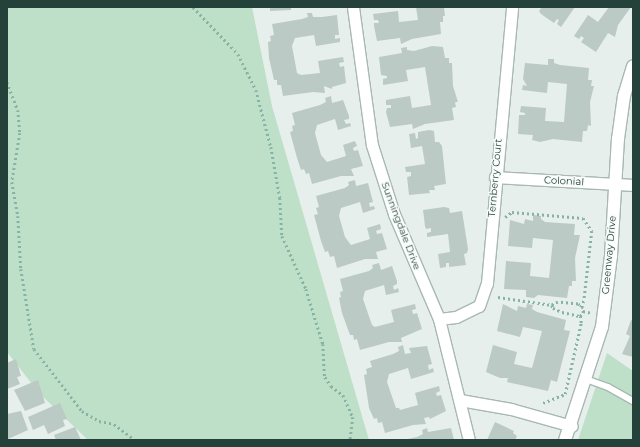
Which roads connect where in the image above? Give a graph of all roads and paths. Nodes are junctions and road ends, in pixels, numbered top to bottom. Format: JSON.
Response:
{"nodes":[{"id":1,"x":193,"y":7,"type":"edge"},
{"id":2,"x":353,"y":7,"type":"edge"},
{"id":3,"x":512,"y":7,"type":"edge"},
{"id":4,"x":633,"y":66,"type":"edge"},
{"id":5,"x":7,"y":82,"type":"edge"},
{"id":6,"x":495,"y":177,"type":"junction"},
{"id":7,"x":615,"y":184,"type":"junction"},
{"id":8,"x":633,"y":185,"type":"edge"},
{"id":9,"x":505,"y":217,"type":"dead end"},
{"id":10,"x":498,"y":297,"type":"dead end"},
{"id":11,"x":552,"y":305,"type":"junction"},
{"id":12,"x":581,"y":306,"type":"junction"},
{"id":13,"x":583,"y":310,"type":"junction"},
{"id":14,"x":592,"y":313,"type":"dead end"},
{"id":15,"x":580,"y":316,"type":"junction"},
{"id":16,"x":439,"y":319,"type":"junction"},
{"id":17,"x":586,"y":378,"type":"junction"},
{"id":18,"x":460,"y":400,"type":"junction"},
{"id":19,"x":633,"y":401,"type":"edge"},
{"id":20,"x":543,"y":403,"type":"dead end"},
{"id":21,"x":572,"y":426,"type":"junction"},
{"id":22,"x":135,"y":440,"type":"edge"},
{"id":23,"x":350,"y":440,"type":"edge"},
{"id":24,"x":469,"y":440,"type":"edge"},
{"id":25,"x":565,"y":440,"type":"edge"}],
"edges":[{"from":1,"to":23,"type":"path"},
{"from":2,"to":16,"type":"street","name":"Sunningdale Drive"},
{"from":3,"to":6,"type":"street","name":"Ternberry Court"},
{"from":4,"to":7,"type":"street","name":"Greenway Drive"},
{"from":5,"to":22,"type":"path"},
{"from":6,"to":7,"type":"street","name":"Colonial"},
{"from":6,"to":16,"type":"street","name":"Ternberry Court"},
{"from":7,"to":8,"type":"street","name":"Colonial"},
{"from":7,"to":17,"type":"street","name":"Greenway Drive"},
{"from":9,"to":12,"type":"path"},
{"from":10,"to":11,"type":"path"},
{"from":11,"to":12,"type":"path"},
{"from":11,"to":15,"type":"path"},
{"from":12,"to":13,"type":"path"},
{"from":13,"to":14,"type":"path"},
{"from":13,"to":15,"type":"path"},
{"from":15,"to":20,"type":"path"},
{"from":16,"to":18,"type":"street","name":"Sunningdale Drive"},
{"from":17,"to":19,"type":"lane"},
{"from":17,"to":21,"type":"street","name":"Greenway Drive"},
{"from":18,"to":21,"type":"street"},
{"from":18,"to":24,"type":"street","name":"Sunningdale Drive"},
{"from":21,"to":25,"type":"street","name":"Greenway Drive"}]}
